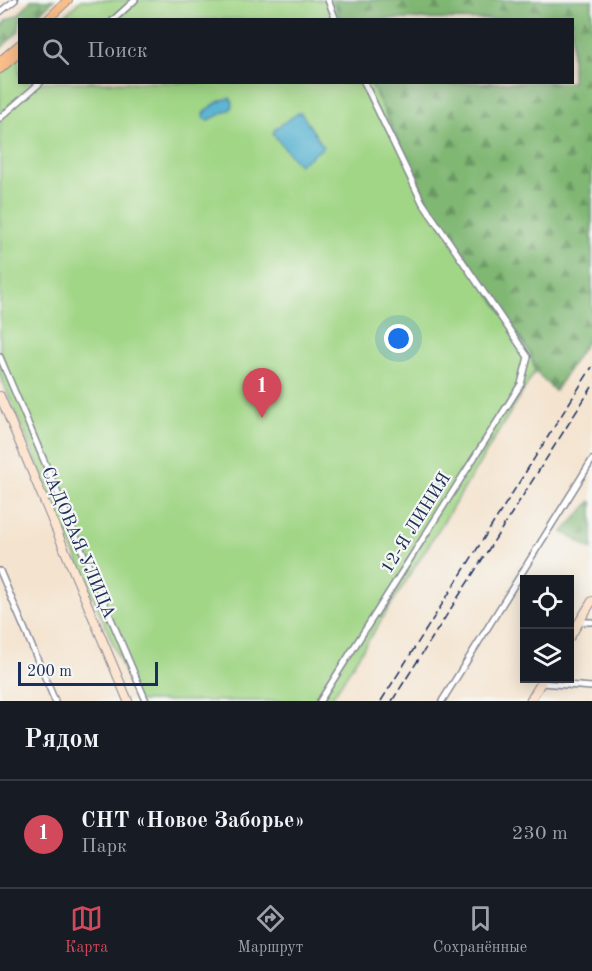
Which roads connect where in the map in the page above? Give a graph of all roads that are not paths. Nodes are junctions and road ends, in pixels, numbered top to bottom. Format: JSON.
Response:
{"nodes":[{"id":1,"x":15,"y":0,"type":"edge"},
{"id":2,"x":69,"y":0,"type":"edge"},
{"id":3,"x":76,"y":0,"type":"edge"},
{"id":4,"x":135,"y":0,"type":"edge"},
{"id":5,"x":328,"y":0,"type":"edge"},
{"id":6,"x":0,"y":12,"type":"edge"},
{"id":7,"x":49,"y":18,"type":"edge"},
{"id":8,"x":57,"y":18,"type":"edge"},
{"id":9,"x":115,"y":18,"type":"edge"},
{"id":10,"x":335,"y":18,"type":"edge"},
{"id":11,"x":18,"y":46,"type":"edge"},
{"id":12,"x":18,"y":54,"type":"edge"},
{"id":13,"x":0,"y":61,"type":"edge"},
{"id":14,"x":0,"y":69,"type":"edge"},
{"id":15,"x":39,"y":84,"type":"edge"},
{"id":16,"x":365,"y":84,"type":"edge"},
{"id":17,"x":0,"y":118,"type":"edge"},
{"id":18,"x":0,"y":357,"type":"edge"},
{"id":19,"x":0,"y":396,"type":"edge"},
{"id":20,"x":592,"y":460,"type":"edge"},
{"id":21,"x":0,"y":571,"type":"edge"},
{"id":22,"x":592,"y":601,"type":"edge"},
{"id":23,"x":579,"y":622,"type":"junction"},
{"id":24,"x":592,"y":622,"type":"edge"},
{"id":25,"x":574,"y":630,"type":"edge"},
{"id":26,"x":541,"y":683,"type":"edge"},
{"id":27,"x":559,"y":683,"type":"edge"},
{"id":28,"x":592,"y":687,"type":"edge"},
{"id":29,"x":55,"y":701,"type":"edge"},
{"id":30,"x":128,"y":701,"type":"edge"},
{"id":31,"x":146,"y":701,"type":"edge"},
{"id":32,"x":320,"y":701,"type":"edge"},
{"id":33,"x":442,"y":701,"type":"edge"},
{"id":34,"x":530,"y":701,"type":"edge"}],
"edges":[{"from":1,"to":6,"type":"street"},
{"from":2,"to":7,"type":"main road"},
{"from":3,"to":8,"type":"main road"},
{"from":4,"to":9,"type":"street"},
{"from":5,"to":10,"type":"street"},
{"from":11,"to":13,"type":"main road"},
{"from":12,"to":14,"type":"main road"},
{"from":15,"to":17,"type":"street"},
{"from":16,"to":32,"type":"street","name":"12-Я ЛИНИЯ"},
{"from":18,"to":31,"type":"street"},
{"from":19,"to":30,"type":"main road","name":"САДОВАЯ УЛИЦА"},
{"from":20,"to":33,"type":"street"},
{"from":21,"to":29,"type":"street"},
{"from":22,"to":23,"type":"main road"},
{"from":23,"to":24,"type":"street"},
{"from":23,"to":25,"type":"main road"},
{"from":26,"to":34,"type":"main road"},
{"from":27,"to":28,"type":"street"}]}
